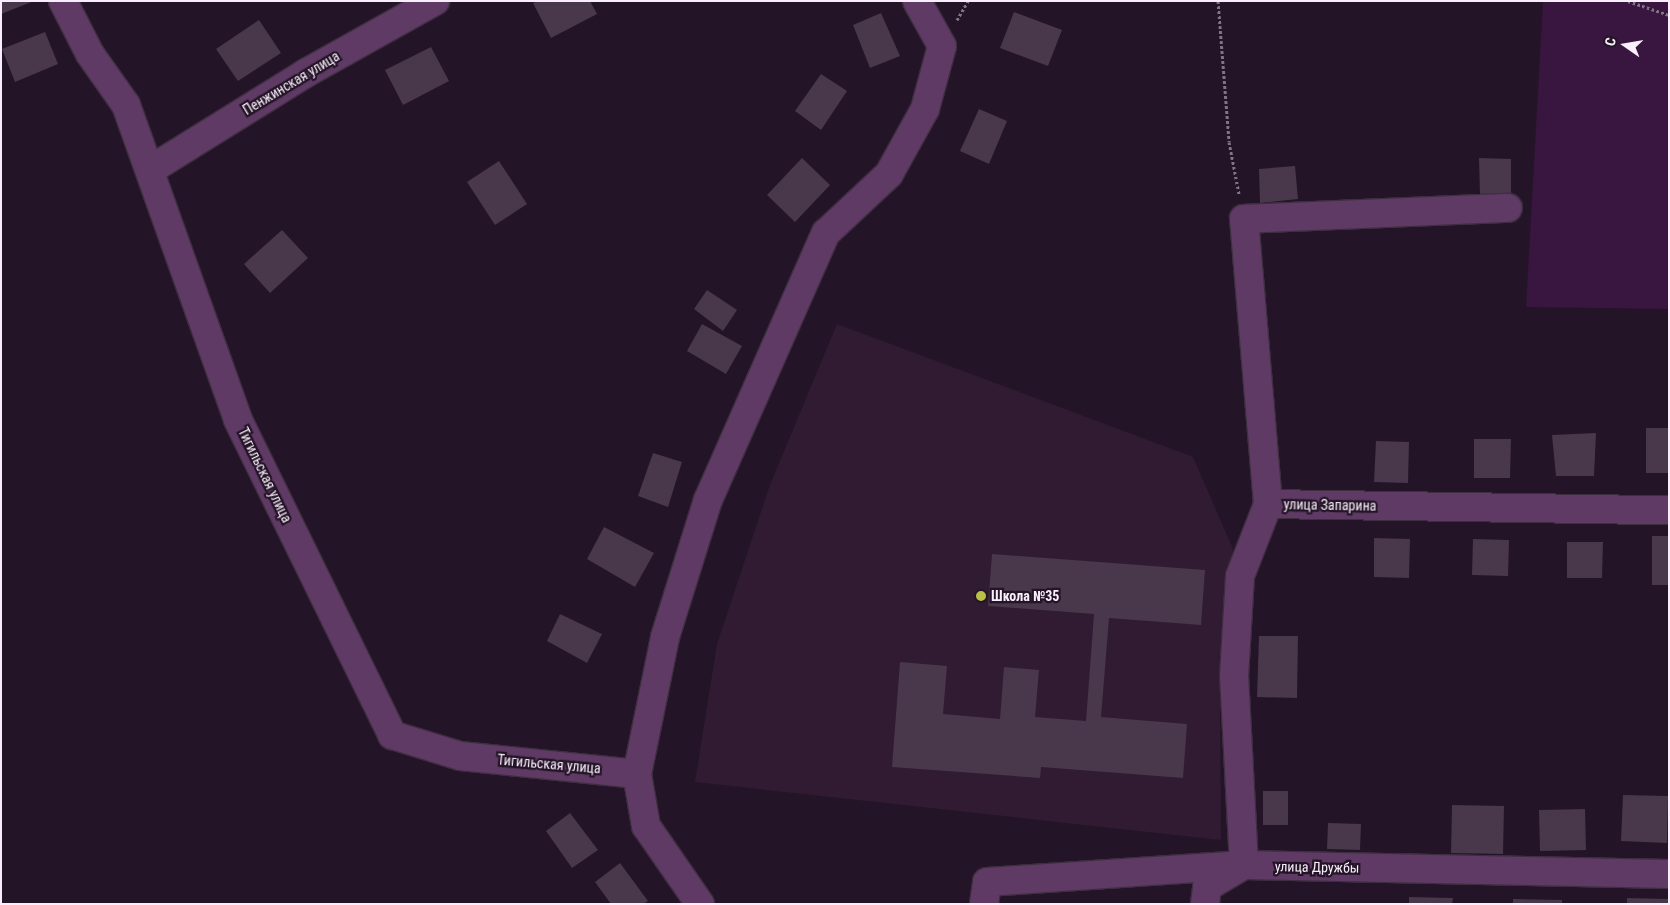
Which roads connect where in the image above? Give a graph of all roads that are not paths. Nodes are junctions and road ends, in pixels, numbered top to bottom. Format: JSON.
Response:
{"nodes":[{"id":1,"x":63,"y":1,"type":"edge"},
{"id":2,"x":435,"y":1,"type":"edge"},
{"id":3,"x":917,"y":1,"type":"edge"},
{"id":4,"x":150,"y":170,"type":"junction"},
{"id":5,"x":1508,"y":208,"type":"dead end"},
{"id":6,"x":1268,"y":504,"type":"junction"},
{"id":7,"x":1669,"y":510,"type":"edge"},
{"id":8,"x":626,"y":772,"type":"junction"},
{"id":9,"x":1244,"y":865,"type":"junction"},
{"id":10,"x":1669,"y":874,"type":"edge"},
{"id":11,"x":700,"y":904,"type":"edge"},
{"id":12,"x":984,"y":904,"type":"edge"},
{"id":13,"x":1205,"y":904,"type":"edge"}],
"edges":[{"from":1,"to":4,"type":"street","name":"Тигильская улица"},
{"from":2,"to":4,"type":"street","name":"Пенжинская улица"},
{"from":3,"to":8,"type":"street"},
{"from":4,"to":8,"type":"street","name":"Тигильская улица"},
{"from":5,"to":6,"type":"street"},
{"from":6,"to":7,"type":"street","name":"улица Запарина"},
{"from":6,"to":9,"type":"street","name":"улица Запарина"},
{"from":8,"to":11,"type":"street"},
{"from":9,"to":10,"type":"street","name":"улица Дружбы"},
{"from":9,"to":12,"type":"street","name":"улица Дружбы"},
{"from":9,"to":13,"type":"street"}]}
